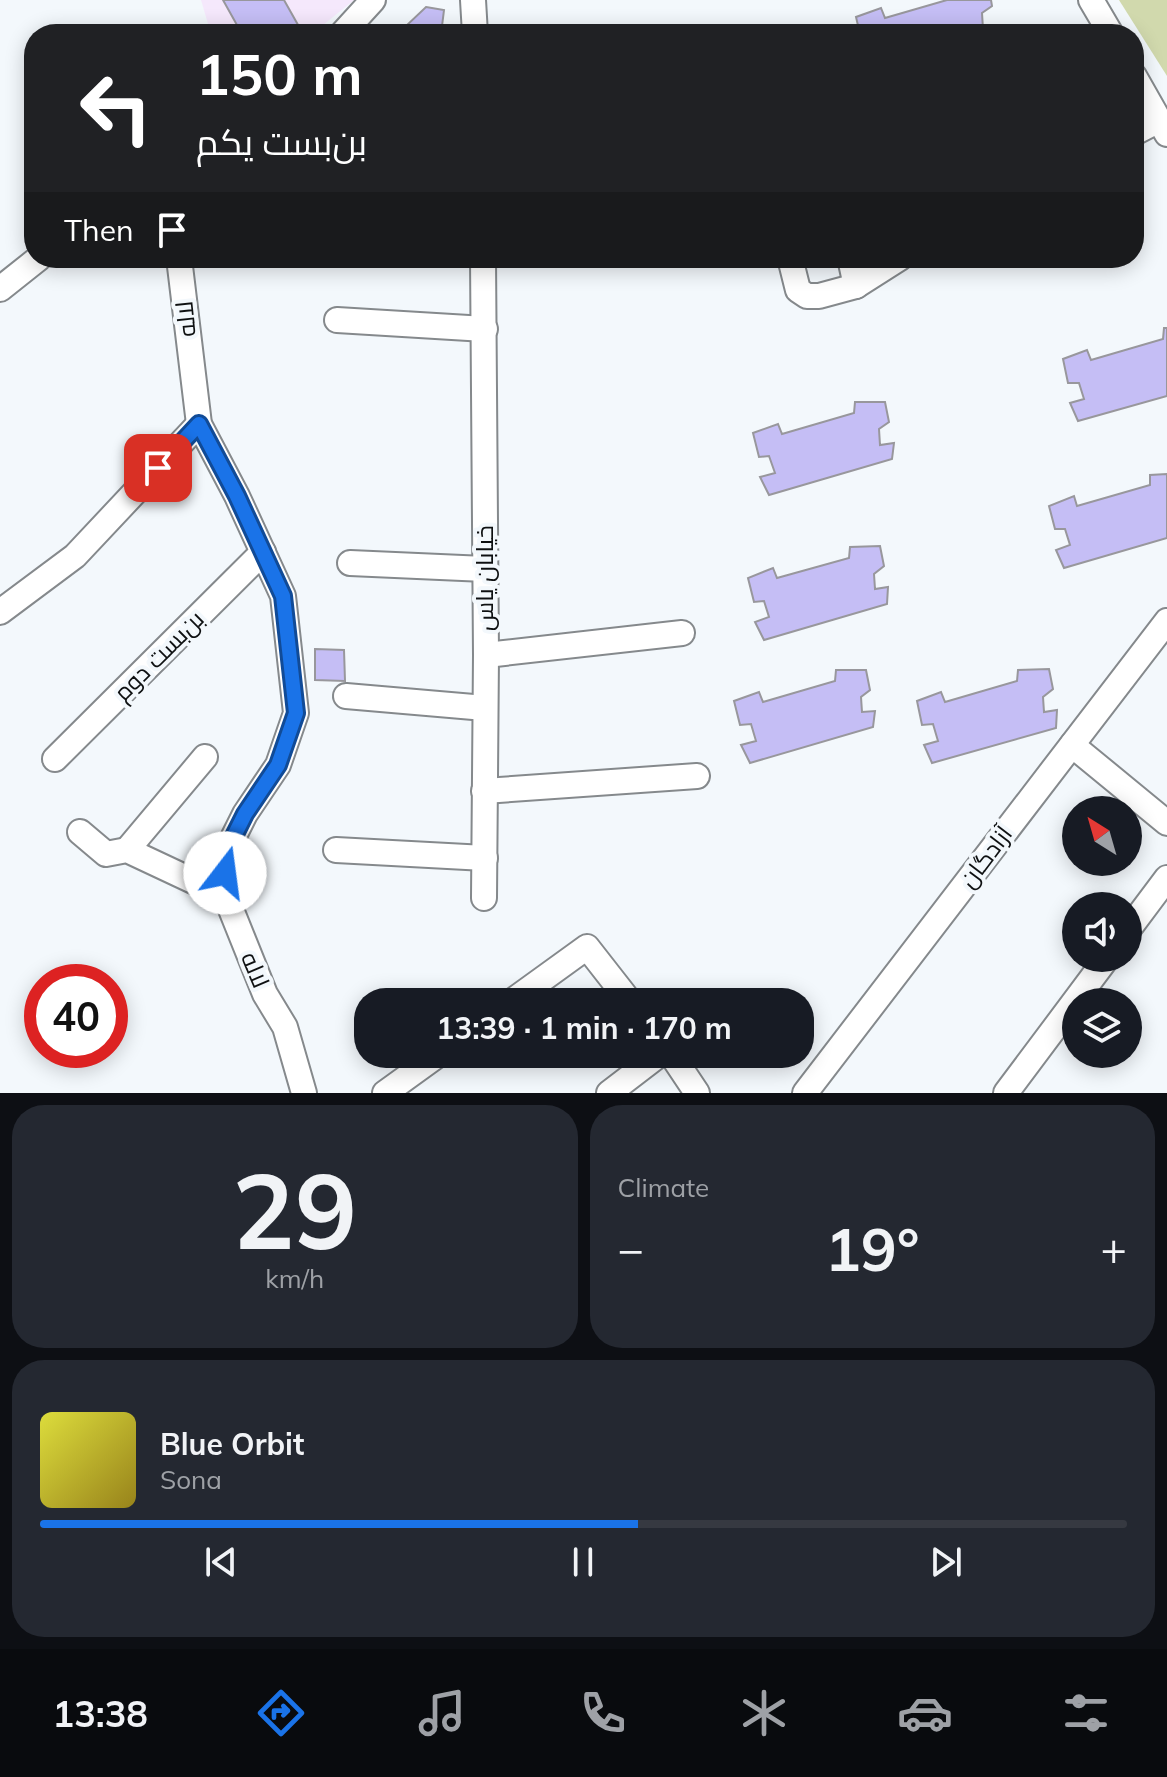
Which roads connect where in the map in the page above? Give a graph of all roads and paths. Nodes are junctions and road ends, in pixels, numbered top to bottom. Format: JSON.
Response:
{"nodes":[{"id":1,"x":373,"y":0,"type":"edge"},
{"id":2,"x":473,"y":0,"type":"edge"},
{"id":3,"x":1091,"y":0,"type":"edge"},
{"id":4,"x":351,"y":24,"type":"edge"},
{"id":5,"x":474,"y":24,"type":"edge"},
{"id":6,"x":1105,"y":24,"type":"edge"},
{"id":7,"x":1144,"y":94,"type":"edge"},
{"id":8,"x":1163,"y":127,"type":"edge"},
{"id":9,"x":26,"y":268,"type":"edge"},
{"id":10,"x":180,"y":268,"type":"edge"},
{"id":11,"x":483,"y":268,"type":"edge"},
{"id":12,"x":792,"y":268,"type":"edge"},
{"id":13,"x":852,"y":268,"type":"edge"},
{"id":14,"x":884,"y":268,"type":"edge"},
{"id":15,"x":856,"y":286,"type":"junction"},
{"id":16,"x":0,"y":289,"type":"edge"},
{"id":17,"x":337,"y":320,"type":"dead end"},
{"id":18,"x":485,"y":329,"type":"junction"},
{"id":19,"x":199,"y":424,"type":"junction"},
{"id":20,"x":263,"y":552,"type":"junction"},
{"id":21,"x":350,"y":563,"type":"dead end"},
{"id":22,"x":485,"y":569,"type":"junction"},
{"id":23,"x":0,"y":612,"type":"edge"},
{"id":24,"x":1167,"y":621,"type":"edge"},
{"id":25,"x":682,"y":633,"type":"dead end"},
{"id":26,"x":486,"y":655,"type":"junction"},
{"id":27,"x":346,"y":696,"type":"dead end"},
{"id":28,"x":485,"y":708,"type":"junction"},
{"id":29,"x":1072,"y":745,"type":"junction"},
{"id":30,"x":205,"y":757,"type":"dead end"},
{"id":31,"x":55,"y":759,"type":"dead end"},
{"id":32,"x":697,"y":776,"type":"dead end"},
{"id":33,"x":484,"y":791,"type":"junction"},
{"id":34,"x":1167,"y":823,"type":"edge"},
{"id":35,"x":80,"y":832,"type":"dead end"},
{"id":36,"x":127,"y":850,"type":"junction"},
{"id":37,"x":336,"y":850,"type":"dead end"},
{"id":38,"x":485,"y":858,"type":"junction"},
{"id":39,"x":1167,"y":878,"type":"edge"},
{"id":40,"x":225,"y":896,"type":"junction"},
{"id":41,"x":484,"y":898,"type":"dead end"},
{"id":42,"x":1142,"y":911,"type":"edge"},
{"id":43,"x":1097,"y":972,"type":"edge"},
{"id":44,"x":530,"y":988,"type":"edge"},
{"id":45,"x":619,"y":988,"type":"edge"},
{"id":46,"x":420,"y":1068,"type":"edge"},
{"id":47,"x":642,"y":1068,"type":"edge"},
{"id":48,"x":680,"y":1068,"type":"edge"},
{"id":49,"x":304,"y":1093,"type":"edge"},
{"id":50,"x":385,"y":1093,"type":"edge"},
{"id":51,"x":609,"y":1093,"type":"edge"},
{"id":52,"x":697,"y":1093,"type":"edge"},
{"id":53,"x":805,"y":1093,"type":"edge"},
{"id":54,"x":1006,"y":1093,"type":"edge"}],
"edges":[{"from":1,"to":4,"type":"street"},
{"from":2,"to":5,"type":"street"},
{"from":3,"to":6,"type":"street"},
{"from":7,"to":8,"type":"street"},
{"from":9,"to":16,"type":"street"},
{"from":10,"to":19,"type":"street","name":"لاله"},
{"from":11,"to":18,"type":"street","name":"خیابان یاس"},
{"from":12,"to":15,"type":"street"},
{"from":13,"to":15,"type":"street"},
{"from":14,"to":15,"type":"street"},
{"from":17,"to":18,"type":"street"},
{"from":18,"to":22,"type":"street","name":"خیابان یاس"},
{"from":19,"to":20,"type":"street","name":"لاله"},
{"from":19,"to":23,"type":"street"},
{"from":20,"to":31,"type":"street","name":"بن‌بست دوم"},
{"from":20,"to":40,"type":"street","name":"لاله"},
{"from":21,"to":22,"type":"street"},
{"from":22,"to":26,"type":"street","name":"خیابان یاس"},
{"from":24,"to":29,"type":"street","name":"آزادگان"},
{"from":25,"to":26,"type":"street"},
{"from":26,"to":28,"type":"street","name":"خیابان یاس"},
{"from":27,"to":28,"type":"street"},
{"from":28,"to":33,"type":"street","name":"خیابان یاس"},
{"from":29,"to":34,"type":"street"},
{"from":29,"to":53,"type":"street","name":"آزادگان"},
{"from":30,"to":36,"type":"street"},
{"from":32,"to":33,"type":"street"},
{"from":33,"to":38,"type":"street","name":"خیابان یاس"},
{"from":35,"to":36,"type":"street"},
{"from":36,"to":40,"type":"street"},
{"from":37,"to":38,"type":"street"},
{"from":38,"to":41,"type":"street","name":"خیابان یاس"},
{"from":39,"to":42,"type":"street"},
{"from":40,"to":49,"type":"street","name":"لاله"},
{"from":43,"to":54,"type":"street"},
{"from":44,"to":45,"type":"street"},
{"from":46,"to":50,"type":"street"},
{"from":47,"to":51,"type":"street"},
{"from":48,"to":52,"type":"street"}]}
